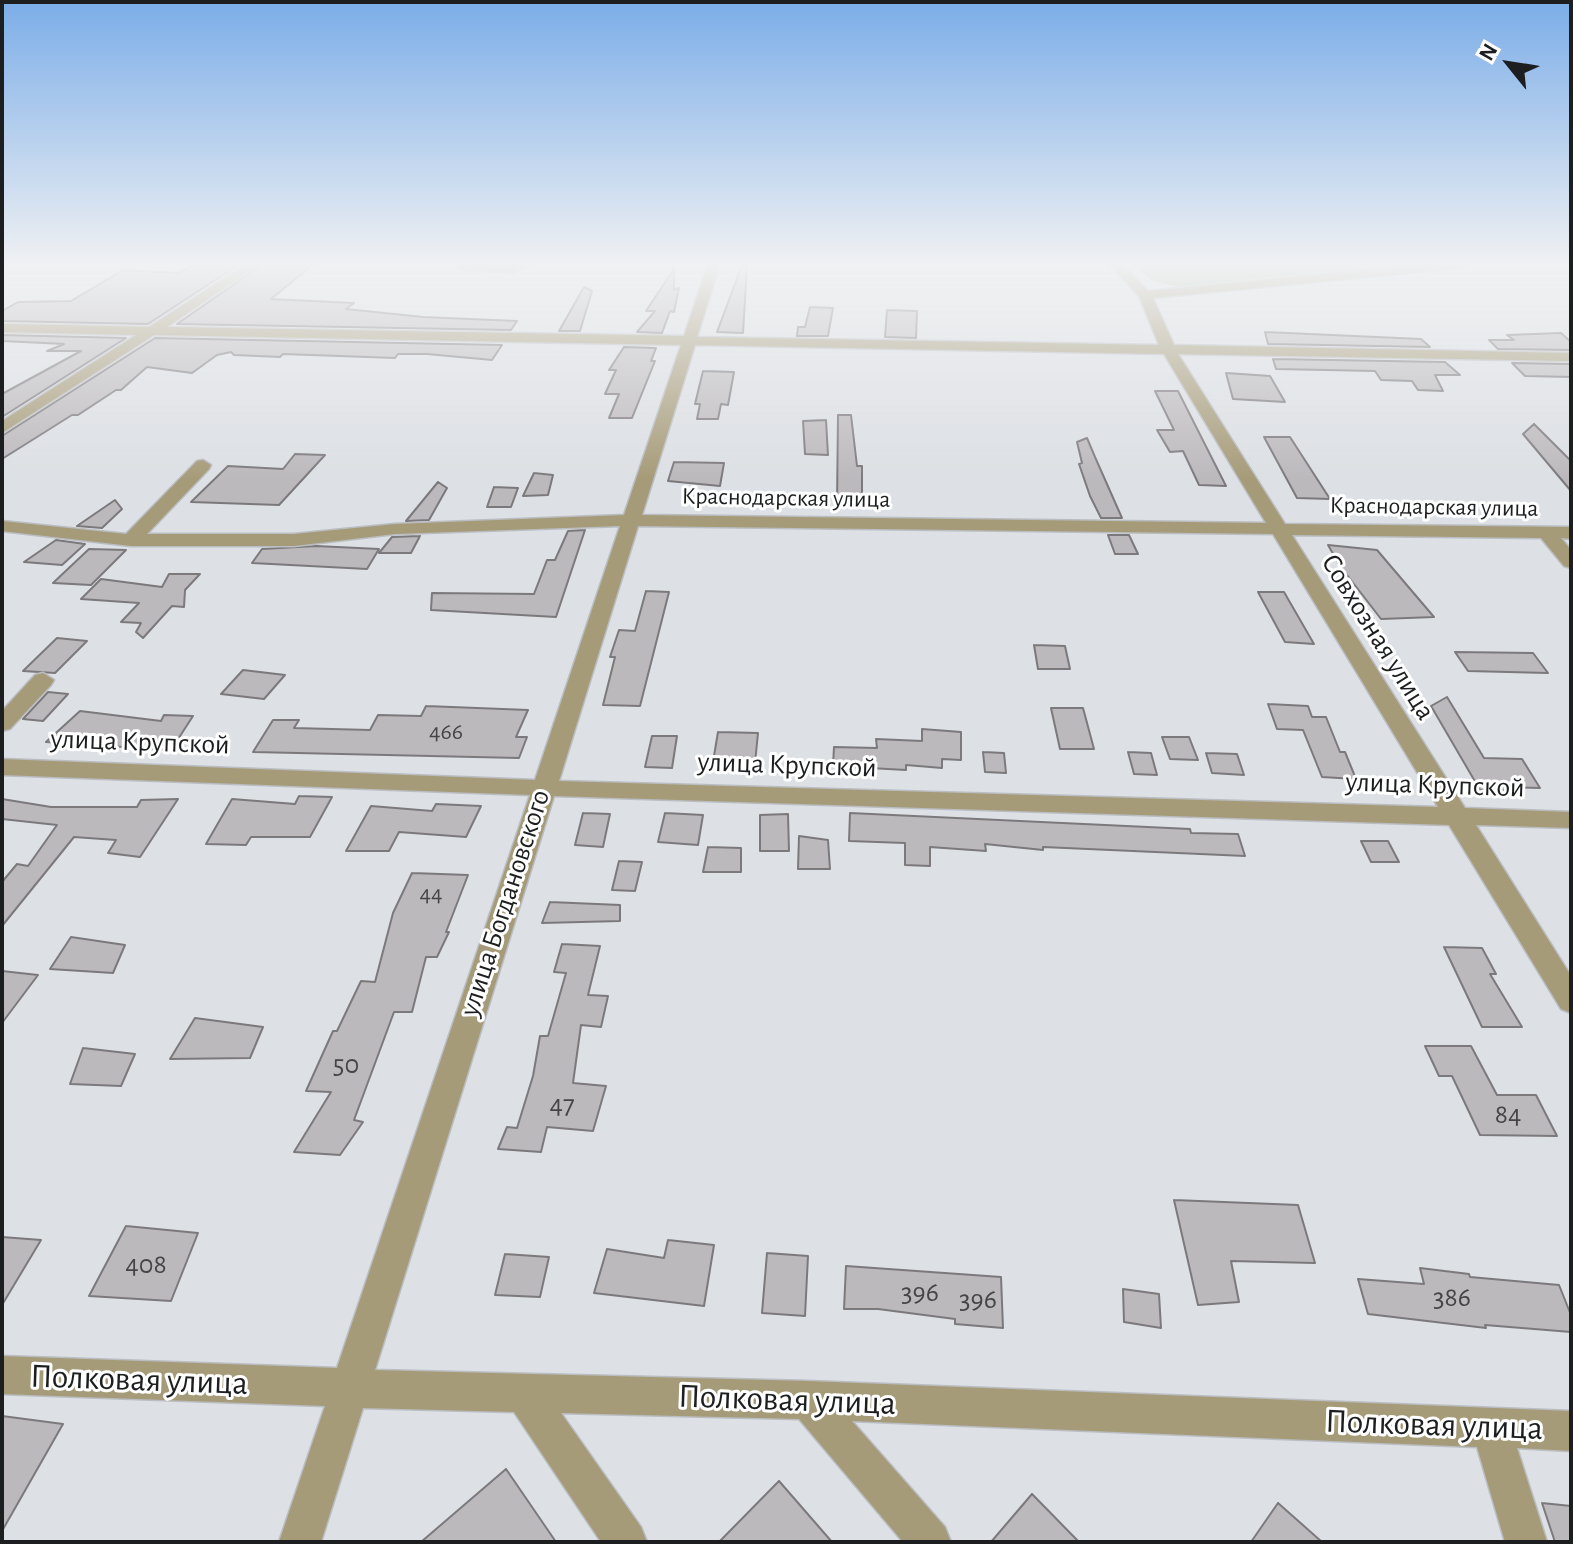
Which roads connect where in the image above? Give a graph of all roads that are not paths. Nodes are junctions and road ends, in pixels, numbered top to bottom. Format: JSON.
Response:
{"nodes":[{"id":1,"x":147,"y":336,"type":"edge"},
{"id":2,"x":400,"y":336,"type":"edge"},
{"id":3,"x":691,"y":336,"type":"edge"},
{"id":4,"x":1163,"y":336,"type":"edge"},
{"id":5,"x":689,"y":342,"type":"junction"},
{"id":6,"x":1169,"y":351,"type":"junction"},
{"id":7,"x":1571,"y":357,"type":"edge"},
{"id":8,"x":2,"y":428,"type":"edge"},
{"id":9,"x":203,"y":465,"type":"dead end"},
{"id":10,"x":631,"y":520,"type":"junction"},
{"id":11,"x":2,"y":526,"type":"edge"},
{"id":12,"x":1276,"y":528,"type":"junction"},
{"id":13,"x":1546,"y":533,"type":"junction"},
{"id":14,"x":1571,"y":533,"type":"edge"},
{"id":15,"x":131,"y":540,"type":"junction"},
{"id":16,"x":1571,"y":562,"type":"edge"},
{"id":17,"x":43,"y":680,"type":"dead end"},
{"id":18,"x":2,"y":724,"type":"edge"},
{"id":19,"x":2,"y":767,"type":"edge"},
{"id":20,"x":543,"y":788,"type":"junction"},
{"id":21,"x":1457,"y":815,"type":"junction"},
{"id":22,"x":1571,"y":820,"type":"edge"},
{"id":23,"x":1571,"y":1001,"type":"edge"},
{"id":24,"x":2,"y":1375,"type":"edge"},
{"id":25,"x":347,"y":1388,"type":"junction"},
{"id":26,"x":524,"y":1393,"type":"junction"},
{"id":27,"x":808,"y":1400,"type":"junction"},
{"id":28,"x":1491,"y":1427,"type":"junction"},
{"id":29,"x":1571,"y":1431,"type":"edge"},
{"id":30,"x":300,"y":1542,"type":"edge"},
{"id":31,"x":626,"y":1542,"type":"edge"},
{"id":32,"x":930,"y":1542,"type":"edge"},
{"id":33,"x":1526,"y":1542,"type":"edge"}],
"edges":[{"from":1,"to":8,"type":"street"},
{"from":2,"to":5,"type":"street"},
{"from":3,"to":5,"type":"street","name":"улица Богдановского"},
{"from":4,"to":6,"type":"street","name":"Совхозная улица"},
{"from":5,"to":6,"type":"street"},
{"from":5,"to":10,"type":"street","name":"улица Богдановского"},
{"from":6,"to":7,"type":"street"},
{"from":6,"to":12,"type":"street","name":"Совхозная улица"},
{"from":9,"to":15,"type":"street"},
{"from":10,"to":12,"type":"street","name":"Краснодарская улица"},
{"from":10,"to":15,"type":"street","name":"Краснодарская улица"},
{"from":10,"to":20,"type":"street","name":"улица Богдановского"},
{"from":11,"to":15,"type":"street","name":"Краснодарская улица"},
{"from":12,"to":13,"type":"street","name":"Краснодарская улица"},
{"from":12,"to":21,"type":"street","name":"Совхозная улица"},
{"from":13,"to":14,"type":"street","name":"Краснодарская улица"},
{"from":13,"to":16,"type":"street"},
{"from":17,"to":18,"type":"street"},
{"from":19,"to":20,"type":"street","name":"улица Крупской"},
{"from":20,"to":21,"type":"street","name":"улица Крупской"},
{"from":20,"to":25,"type":"street","name":"улица Богдановского"},
{"from":21,"to":22,"type":"street","name":"улица Крупской"},
{"from":21,"to":23,"type":"street","name":"Совхозная улица"},
{"from":24,"to":25,"type":"street","name":"Полковая улица"},
{"from":25,"to":26,"type":"street","name":"Полковая улица"},
{"from":25,"to":30,"type":"street","name":"улица Богдановского"},
{"from":26,"to":27,"type":"street","name":"Полковая улица"},
{"from":26,"to":31,"type":"street"},
{"from":27,"to":28,"type":"street","name":"Полковая улица"},
{"from":27,"to":32,"type":"street"},
{"from":28,"to":29,"type":"street","name":"Полковая улица"},
{"from":28,"to":33,"type":"street"}]}
